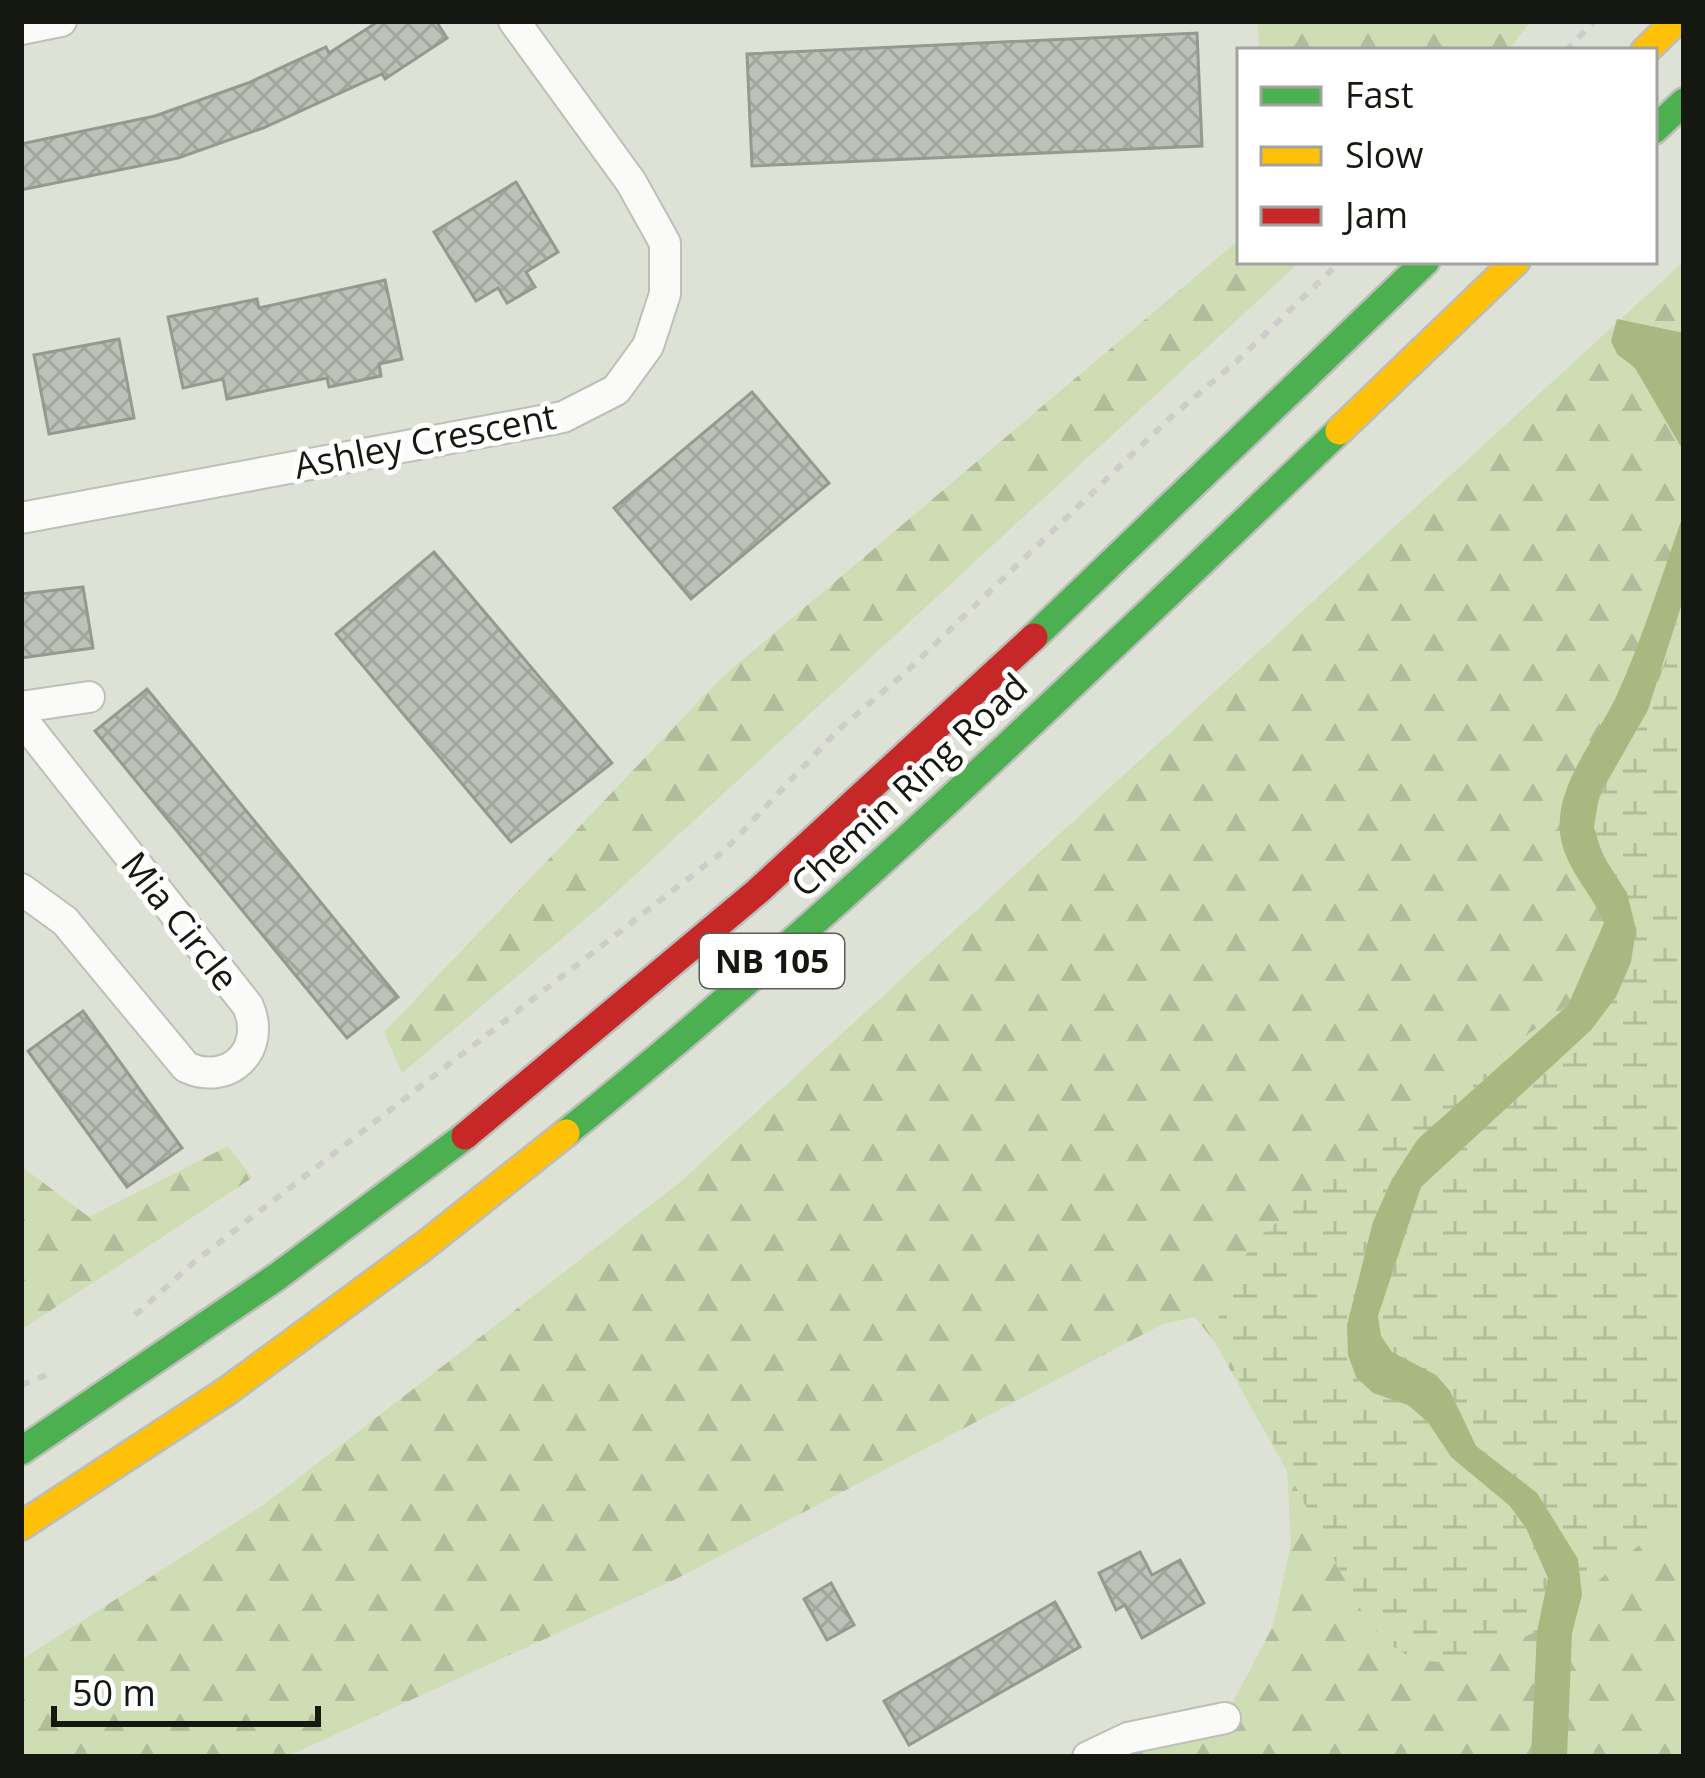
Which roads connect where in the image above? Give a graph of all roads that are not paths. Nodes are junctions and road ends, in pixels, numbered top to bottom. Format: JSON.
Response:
{"nodes":[{"id":1,"x":61,"y":21,"type":"edge"},
{"id":2,"x":514,"y":21,"type":"edge"},
{"id":3,"x":1676,"y":21,"type":"edge"},
{"id":4,"x":21,"y":29,"type":"edge"},
{"id":5,"x":1648,"y":48,"type":"edge"},
{"id":6,"x":1684,"y":102,"type":"edge"},
{"id":7,"x":1657,"y":127,"type":"edge"},
{"id":8,"x":1423,"y":264,"type":"edge"},
{"id":9,"x":1513,"y":264,"type":"edge"},
{"id":10,"x":21,"y":518,"type":"edge"},
{"id":11,"x":89,"y":698,"type":"dead end"},
{"id":12,"x":21,"y":707,"type":"edge"},
{"id":13,"x":21,"y":718,"type":"edge"},
{"id":14,"x":21,"y":889,"type":"edge"},
{"id":15,"x":21,"y":1451,"type":"edge"},
{"id":16,"x":21,"y":1526,"type":"edge"},
{"id":17,"x":1225,"y":1718,"type":"dead end"},
{"id":18,"x":1088,"y":1757,"type":"edge"}],
"edges":[{"from":1,"to":4,"type":"street"},
{"from":2,"to":10,"type":"street","name":"Ashley Crescent"},
{"from":3,"to":5,"type":"highway"},
{"from":6,"to":7,"type":"highway"},
{"from":8,"to":15,"type":"highway","name":"Chemin Ring Road","number":"NB 105"},
{"from":9,"to":16,"type":"highway","name":"Chemin Ring Road","number":"NB 105"},
{"from":11,"to":12,"type":"street"},
{"from":13,"to":14,"type":"street","name":"Mia Circle"},
{"from":17,"to":18,"type":"street"}]}
